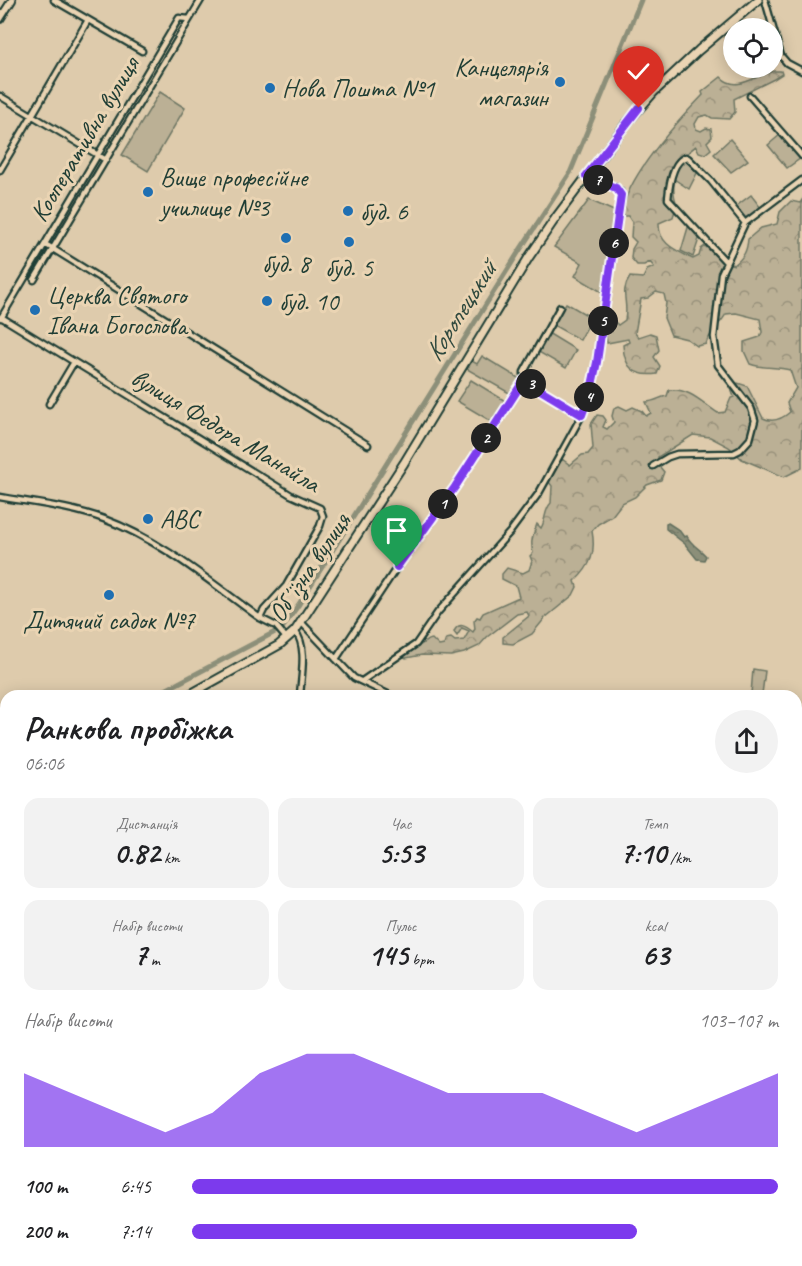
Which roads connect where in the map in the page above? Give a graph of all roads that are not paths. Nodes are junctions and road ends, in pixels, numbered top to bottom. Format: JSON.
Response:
{"nodes":[{"id":1,"x":12,"y":0,"type":"edge"},
{"id":2,"x":54,"y":0,"type":"edge"},
{"id":3,"x":201,"y":0,"type":"edge"},
{"id":4,"x":758,"y":0,"type":"edge"},
{"id":5,"x":765,"y":0,"type":"edge"},
{"id":6,"x":2,"y":12,"type":"edge"},
{"id":7,"x":0,"y":19,"type":"edge"},
{"id":8,"x":189,"y":19,"type":"junction"},
{"id":9,"x":88,"y":20,"type":"junction"},
{"id":10,"x":142,"y":51,"type":"dead end"},
{"id":11,"x":801,"y":72,"type":"edge"},
{"id":12,"x":0,"y":96,"type":"edge"},
{"id":13,"x":750,"y":96,"type":"dead end"},
{"id":14,"x":32,"y":115,"type":"junction"},
{"id":15,"x":98,"y":155,"type":"junction"},
{"id":16,"x":802,"y":156,"type":"edge"},
{"id":17,"x":106,"y":160,"type":"junction"},
{"id":18,"x":0,"y":170,"type":"edge"},
{"id":19,"x":586,"y":176,"type":"junction"},
{"id":20,"x":802,"y":180,"type":"edge"},
{"id":21,"x":745,"y":223,"type":"junction"},
{"id":22,"x":45,"y":244,"type":"junction"},
{"id":23,"x":52,"y":248,"type":"junction"},
{"id":24,"x":726,"y":262,"type":"junction"},
{"id":25,"x":34,"y":280,"type":"dead end"},
{"id":26,"x":560,"y":307,"type":"dead end"},
{"id":27,"x":1,"y":319,"type":"edge"},
{"id":28,"x":74,"y":362,"type":"junction"},
{"id":29,"x":524,"y":380,"type":"junction"},
{"id":30,"x":49,"y":404,"type":"dead end"},
{"id":31,"x":582,"y":415,"type":"junction"},
{"id":32,"x":368,"y":445,"type":"dead end"},
{"id":33,"x":653,"y":465,"type":"dead end"},
{"id":34,"x":0,"y":497,"type":"edge"},
{"id":35,"x":260,"y":618,"type":"junction"},
{"id":36,"x":301,"y":622,"type":"junction"},
{"id":37,"x":295,"y":631,"type":"junction"},
{"id":38,"x":286,"y":639,"type":"junction"},
{"id":39,"x":336,"y":659,"type":"junction"},
{"id":40,"x":362,"y":681,"type":"junction"},
{"id":41,"x":198,"y":690,"type":"edge"},
{"id":42,"x":300,"y":690,"type":"edge"},
{"id":43,"x":380,"y":690,"type":"edge"}],
"edges":[{"from":1,"to":6,"type":"street"},
{"from":2,"to":9,"type":"street"},
{"from":3,"to":8,"type":"street","name":"Кооперативна вулиця"},
{"from":4,"to":19,"type":"main road","name":"Обʼїзна вулиця"},
{"from":5,"to":11,"type":"street"},
{"from":6,"to":7,"type":"street"},
{"from":8,"to":15,"type":"street","name":"Кооперативна вулиця"},
{"from":8,"to":17,"type":"street","name":"Кооперативна вулиця"},
{"from":9,"to":10,"type":"street"},
{"from":9,"to":14,"type":"street"},
{"from":12,"to":14,"type":"street"},
{"from":13,"to":16,"type":"street"},
{"from":14,"to":15,"type":"street"},
{"from":14,"to":18,"type":"street"},
{"from":15,"to":17,"type":"street"},
{"from":15,"to":22,"type":"street","name":"Кооперативна вулиця"},
{"from":17,"to":23,"type":"street","name":"Кооперативна вулиця"},
{"from":19,"to":31,"type":"street"},
{"from":19,"to":36,"type":"main road","name":"Обʼїзна вулиця"},
{"from":20,"to":21,"type":"street"},
{"from":21,"to":24,"type":"street"},
{"from":21,"to":24,"type":"street"},
{"from":22,"to":23,"type":"street"},
{"from":22,"to":27,"type":"street","name":"Кооперативна вулиця"},
{"from":23,"to":25,"type":"street","name":"Кооперативна вулиця"},
{"from":23,"to":32,"type":"street"},
{"from":24,"to":33,"type":"street"},
{"from":26,"to":29,"type":"street"},
{"from":27,"to":28,"type":"street","name":"вулиця Федора Манайла"},
{"from":28,"to":30,"type":"street"},
{"from":28,"to":35,"type":"street","name":"вулиця Федора Манайла"},
{"from":29,"to":31,"type":"street"},
{"from":29,"to":39,"type":"street"},
{"from":31,"to":40,"type":"street"},
{"from":34,"to":35,"type":"street"},
{"from":35,"to":38,"type":"street"},
{"from":36,"to":37,"type":"main road","name":"Обʼїзна вулиця"},
{"from":36,"to":39,"type":"street"},
{"from":37,"to":38,"type":"main road","name":"Обʼїзна вулиця"},
{"from":37,"to":42,"type":"street"},
{"from":38,"to":41,"type":"main road","name":"Обʼїзна вулиця"},
{"from":39,"to":40,"type":"street"},
{"from":40,"to":43,"type":"street"}]}
